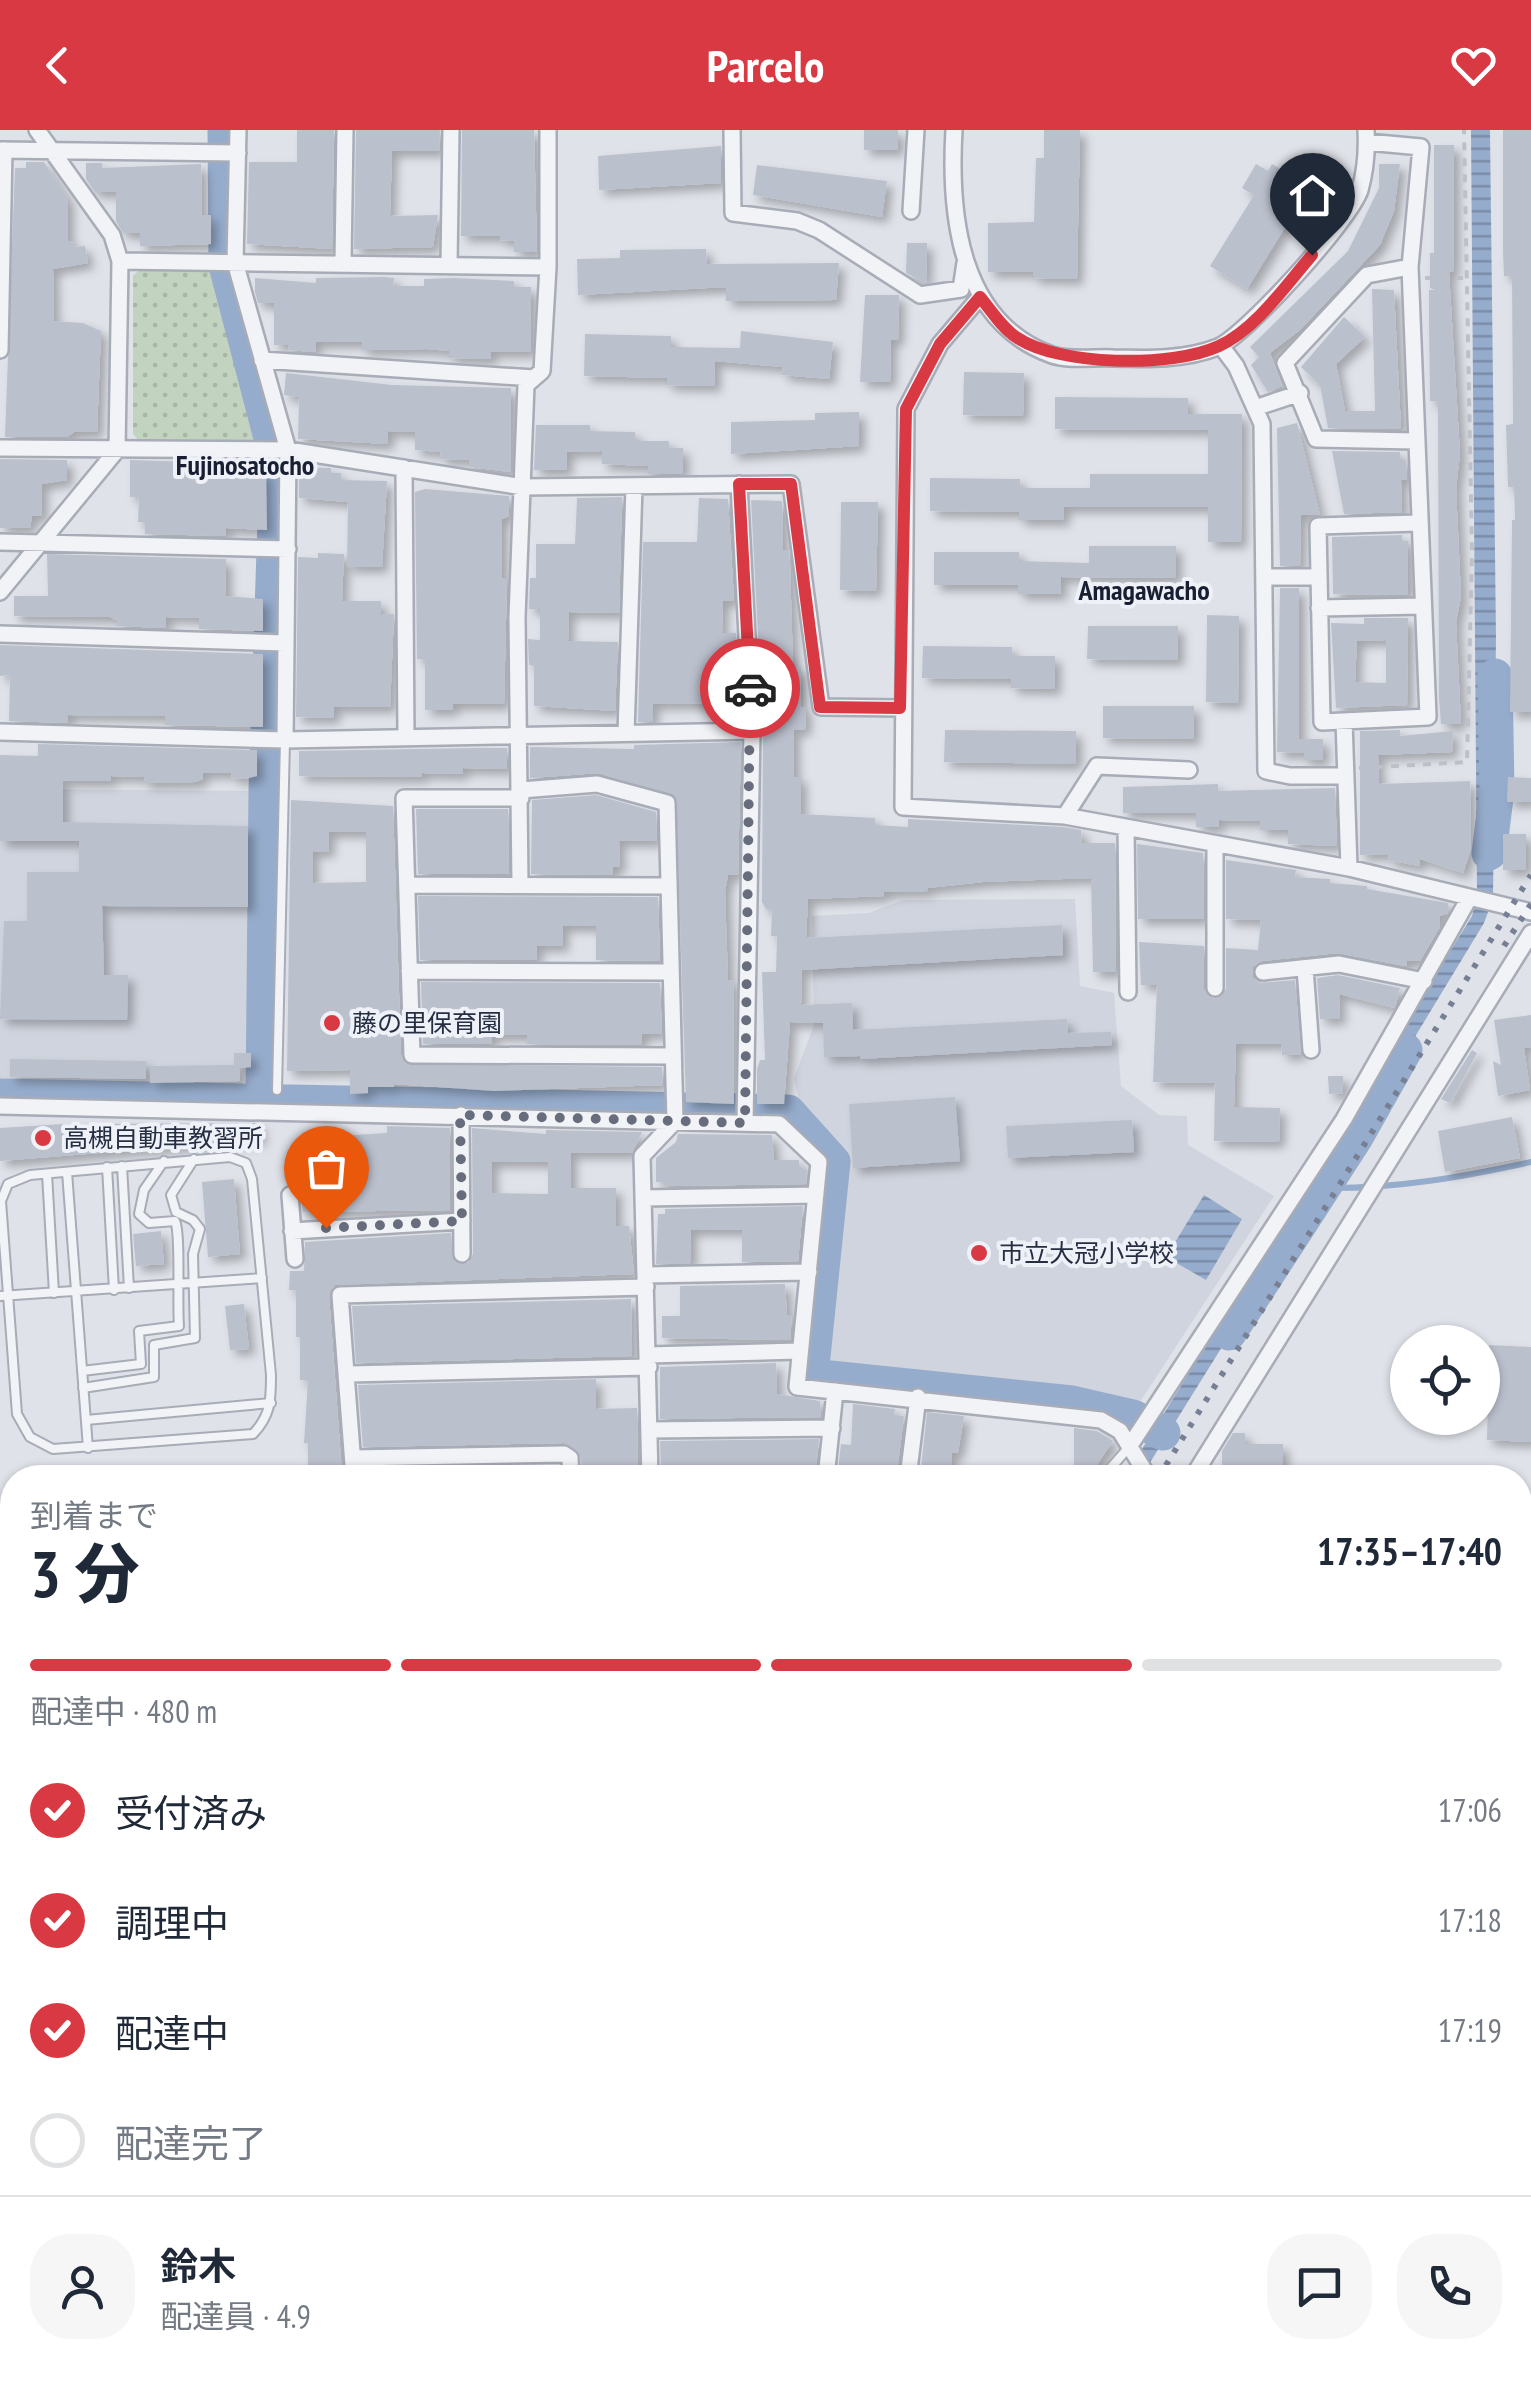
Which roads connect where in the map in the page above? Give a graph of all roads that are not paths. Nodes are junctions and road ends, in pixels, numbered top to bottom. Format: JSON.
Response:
{"nodes":[{"id":1,"x":37,"y":130,"type":"edge"},
{"id":2,"x":238,"y":130,"type":"edge"},
{"id":3,"x":345,"y":130,"type":"edge"},
{"id":4,"x":451,"y":130,"type":"edge"},
{"id":5,"x":548,"y":130,"type":"edge"},
{"id":6,"x":732,"y":130,"type":"edge"},
{"id":7,"x":916,"y":130,"type":"edge"},
{"id":8,"x":954,"y":130,"type":"edge"},
{"id":9,"x":1367,"y":136,"type":"edge"},
{"id":10,"x":2,"y":150,"type":"edge"},
{"id":11,"x":50,"y":150,"type":"junction"},
{"id":12,"x":229,"y":153,"type":"junction"},
{"id":13,"x":911,"y":211,"type":"dead end"},
{"id":14,"x":120,"y":261,"type":"junction"},
{"id":15,"x":228,"y":262,"type":"junction"},
{"id":16,"x":343,"y":262,"type":"junction"},
{"id":17,"x":965,"y":262,"type":"junction"},
{"id":18,"x":449,"y":264,"type":"junction"},
{"id":19,"x":548,"y":267,"type":"junction"},
{"id":20,"x":1410,"y":273,"type":"junction"},
{"id":21,"x":980,"y":297,"type":"junction"},
{"id":22,"x":1221,"y":346,"type":"junction"},
{"id":23,"x":0,"y":350,"type":"edge"},
{"id":24,"x":262,"y":360,"type":"junction"},
{"id":25,"x":534,"y":378,"type":"junction"},
{"id":26,"x":1300,"y":393,"type":"junction"},
{"id":27,"x":1255,"y":408,"type":"junction"},
{"id":28,"x":1415,"y":441,"type":"junction"},
{"id":29,"x":0,"y":448,"type":"edge"},
{"id":30,"x":117,"y":450,"type":"junction"},
{"id":31,"x":279,"y":450,"type":"junction"},
{"id":32,"x":404,"y":468,"type":"junction"},
{"id":33,"x":739,"y":484,"type":"junction"},
{"id":34,"x":523,"y":487,"type":"junction"},
{"id":35,"x":634,"y":487,"type":"junction"},
{"id":36,"x":1418,"y":523,"type":"junction"},
{"id":37,"x":0,"y":542,"type":"edge"},
{"id":38,"x":40,"y":542,"type":"junction"},
{"id":39,"x":280,"y":548,"type":"junction"},
{"id":40,"x":1264,"y":577,"type":"junction"},
{"id":41,"x":1319,"y":577,"type":"junction"},
{"id":42,"x":0,"y":592,"type":"edge"},
{"id":43,"x":1422,"y":606,"type":"junction"},
{"id":44,"x":1320,"y":608,"type":"junction"},
{"id":45,"x":0,"y":634,"type":"edge"},
{"id":46,"x":277,"y":643,"type":"junction"},
{"id":47,"x":900,"y":708,"type":"junction"},
{"id":48,"x":1344,"y":721,"type":"junction"},
{"id":49,"x":752,"y":731,"type":"junction"},
{"id":50,"x":0,"y":732,"type":"edge"},
{"id":51,"x":626,"y":732,"type":"junction"},
{"id":52,"x":516,"y":734,"type":"junction"},
{"id":53,"x":406,"y":737,"type":"junction"},
{"id":54,"x":275,"y":740,"type":"junction"},
{"id":55,"x":1188,"y":770,"type":"dead end"},
{"id":56,"x":1345,"y":772,"type":"junction"},
{"id":57,"x":521,"y":794,"type":"junction"},
{"id":58,"x":1065,"y":816,"type":"junction"},
{"id":59,"x":1126,"y":827,"type":"junction"},
{"id":60,"x":1214,"y":844,"type":"junction"},
{"id":61,"x":1349,"y":868,"type":"junction"},
{"id":62,"x":520,"y":884,"type":"junction"},
{"id":63,"x":407,"y":885,"type":"junction"},
{"id":64,"x":668,"y":886,"type":"junction"},
{"id":65,"x":1468,"y":900,"type":"junction"},
{"id":66,"x":1531,"y":912,"type":"edge"},
{"id":67,"x":1531,"y":933,"type":"edge"},
{"id":68,"x":1305,"y":968,"type":"junction"},
{"id":69,"x":410,"y":970,"type":"junction"},
{"id":70,"x":669,"y":972,"type":"junction"},
{"id":71,"x":1263,"y":972,"type":"dead end"},
{"id":72,"x":1424,"y":981,"type":"junction"},
{"id":73,"x":1215,"y":988,"type":"dead end"},
{"id":74,"x":1128,"y":992,"type":"dead end"},
{"id":75,"x":1311,"y":1050,"type":"dead end"},
{"id":76,"x":670,"y":1056,"type":"junction"},
{"id":77,"x":277,"y":1090,"type":"dead end"},
{"id":78,"x":0,"y":1106,"type":"edge"},
{"id":79,"x":674,"y":1113,"type":"junction"},
{"id":80,"x":460,"y":1115,"type":"junction"},
{"id":81,"x":745,"y":1115,"type":"junction"},
{"id":82,"x":194,"y":1159,"type":"junction"},
{"id":83,"x":164,"y":1161,"type":"junction"},
{"id":84,"x":122,"y":1166,"type":"junction"},
{"id":85,"x":107,"y":1167,"type":"junction"},
{"id":86,"x":66,"y":1172,"type":"junction"},
{"id":87,"x":48,"y":1174,"type":"junction"},
{"id":88,"x":816,"y":1194,"type":"junction"},
{"id":89,"x":290,"y":1195,"type":"dead end"},
{"id":90,"x":643,"y":1198,"type":"junction"},
{"id":91,"x":109,"y":1206,"type":"junction"},
{"id":92,"x":96,"y":1207,"type":"dead end"},
{"id":93,"x":462,"y":1221,"type":"junction"},
{"id":94,"x":292,"y":1230,"type":"junction"},
{"id":95,"x":111,"y":1239,"type":"junction"},
{"id":96,"x":98,"y":1240,"type":"dead end"},
{"id":97,"x":462,"y":1254,"type":"dead end"},
{"id":98,"x":294,"y":1259,"type":"dead end"},
{"id":99,"x":809,"y":1272,"type":"junction"},
{"id":100,"x":262,"y":1278,"type":"junction"},
{"id":101,"x":646,"y":1281,"type":"junction"},
{"id":102,"x":193,"y":1283,"type":"junction"},
{"id":103,"x":176,"y":1284,"type":"junction"},
{"id":104,"x":129,"y":1288,"type":"junction"},
{"id":105,"x":114,"y":1290,"type":"junction"},
{"id":106,"x":76,"y":1292,"type":"junction"},
{"id":107,"x":54,"y":1293,"type":"junction"},
{"id":108,"x":4,"y":1296,"type":"edge"},
{"id":109,"x":798,"y":1352,"type":"junction"},
{"id":110,"x":649,"y":1361,"type":"junction"},
{"id":111,"x":82,"y":1371,"type":"junction"},
{"id":112,"x":349,"y":1374,"type":"junction"},
{"id":113,"x":83,"y":1388,"type":"junction"},
{"id":114,"x":835,"y":1390,"type":"junction"},
{"id":115,"x":918,"y":1397,"type":"junction"},
{"id":116,"x":272,"y":1403,"type":"junction"},
{"id":117,"x":86,"y":1420,"type":"junction"},
{"id":118,"x":832,"y":1428,"type":"junction"},
{"id":119,"x":650,"y":1430,"type":"junction"},
{"id":120,"x":88,"y":1448,"type":"junction"},
{"id":121,"x":1132,"y":1452,"type":"junction"},
{"id":122,"x":353,"y":1458,"type":"junction"},
{"id":123,"x":353,"y":1465,"type":"edge"},
{"id":124,"x":570,"y":1465,"type":"edge"},
{"id":125,"x":650,"y":1465,"type":"edge"},
{"id":126,"x":828,"y":1465,"type":"edge"},
{"id":127,"x":910,"y":1465,"type":"edge"},
{"id":128,"x":1117,"y":1465,"type":"edge"},
{"id":129,"x":1141,"y":1465,"type":"edge"},
{"id":130,"x":1200,"y":1465,"type":"edge"}],
"edges":[{"from":1,"to":11,"type":"street"},
{"from":2,"to":12,"type":"street"},
{"from":3,"to":16,"type":"street"},
{"from":4,"to":18,"type":"street"},
{"from":5,"to":19,"type":"street"},
{"from":6,"to":17,"type":"street"},
{"from":7,"to":13,"type":"street"},
{"from":8,"to":17,"type":"street"},
{"from":9,"to":20,"type":"street"},
{"from":9,"to":22,"type":"street"},
{"from":10,"to":11,"type":"street"},
{"from":10,"to":23,"type":"street"},
{"from":11,"to":12,"type":"street"},
{"from":11,"to":14,"type":"street"},
{"from":12,"to":15,"type":"street"},
{"from":14,"to":15,"type":"street"},
{"from":14,"to":30,"type":"street"},
{"from":15,"to":16,"type":"street"},
{"from":15,"to":24,"type":"street"},
{"from":16,"to":18,"type":"street"},
{"from":17,"to":21,"type":"street"},
{"from":18,"to":19,"type":"street"},
{"from":19,"to":25,"type":"street"},
{"from":20,"to":26,"type":"street"},
{"from":20,"to":28,"type":"street"},
{"from":21,"to":22,"type":"street"},
{"from":21,"to":47,"type":"street"},
{"from":22,"to":27,"type":"street"},
{"from":24,"to":25,"type":"street"},
{"from":24,"to":31,"type":"street"},
{"from":25,"to":34,"type":"street"},
{"from":26,"to":27,"type":"street"},
{"from":26,"to":28,"type":"street"},
{"from":27,"to":40,"type":"street"},
{"from":28,"to":36,"type":"street"},
{"from":29,"to":30,"type":"street"},
{"from":30,"to":31,"type":"street"},
{"from":30,"to":38,"type":"street"},
{"from":31,"to":32,"type":"street"},
{"from":31,"to":39,"type":"street"},
{"from":32,"to":34,"type":"street"},
{"from":32,"to":53,"type":"street"},
{"from":33,"to":35,"type":"street"},
{"from":33,"to":47,"type":"street"},
{"from":33,"to":49,"type":"street"},
{"from":34,"to":35,"type":"street"},
{"from":34,"to":52,"type":"street"},
{"from":35,"to":51,"type":"street"},
{"from":36,"to":41,"type":"street"},
{"from":36,"to":43,"type":"street"},
{"from":37,"to":38,"type":"street"},
{"from":38,"to":39,"type":"street"},
{"from":38,"to":42,"type":"street"},
{"from":39,"to":46,"type":"street"},
{"from":40,"to":41,"type":"street"},
{"from":40,"to":56,"type":"street"},
{"from":41,"to":44,"type":"street"},
{"from":43,"to":44,"type":"street"},
{"from":43,"to":48,"type":"street"},
{"from":44,"to":48,"type":"street"},
{"from":45,"to":46,"type":"street"},
{"from":46,"to":54,"type":"street"},
{"from":47,"to":58,"type":"street"},
{"from":48,"to":56,"type":"street"},
{"from":49,"to":51,"type":"street"},
{"from":49,"to":81,"type":"street"},
{"from":50,"to":54,"type":"street"},
{"from":51,"to":52,"type":"street"},
{"from":52,"to":53,"type":"street"},
{"from":52,"to":57,"type":"street"},
{"from":53,"to":54,"type":"street"},
{"from":54,"to":77,"type":"lane"},
{"from":55,"to":58,"type":"street"},
{"from":56,"to":61,"type":"street"},
{"from":57,"to":62,"type":"street"},
{"from":57,"to":63,"type":"street"},
{"from":57,"to":64,"type":"street"},
{"from":58,"to":59,"type":"street"},
{"from":59,"to":60,"type":"street"},
{"from":59,"to":74,"type":"street"},
{"from":60,"to":61,"type":"street"},
{"from":60,"to":73,"type":"street"},
{"from":61,"to":65,"type":"street"},
{"from":62,"to":63,"type":"street"},
{"from":62,"to":64,"type":"street"},
{"from":63,"to":69,"type":"street"},
{"from":64,"to":70,"type":"street"},
{"from":65,"to":66,"type":"street"},
{"from":65,"to":72,"type":"street"},
{"from":67,"to":130,"type":"street"},
{"from":68,"to":71,"type":"street"},
{"from":68,"to":72,"type":"street"},
{"from":68,"to":75,"type":"street"},
{"from":69,"to":70,"type":"street"},
{"from":69,"to":76,"type":"street"},
{"from":70,"to":76,"type":"street"},
{"from":72,"to":121,"type":"street"},
{"from":76,"to":79,"type":"street"},
{"from":78,"to":80,"type":"street"},
{"from":79,"to":80,"type":"street"},
{"from":79,"to":81,"type":"street"},
{"from":79,"to":90,"type":"street"},
{"from":80,"to":93,"type":"street"},
{"from":81,"to":88,"type":"street"},
{"from":82,"to":83,"type":"lane"},
{"from":82,"to":100,"type":"lane"},
{"from":82,"to":102,"type":"lane"},
{"from":83,"to":84,"type":"lane"},
{"from":83,"to":103,"type":"lane"},
{"from":84,"to":85,"type":"lane"},
{"from":84,"to":104,"type":"lane"},
{"from":85,"to":86,"type":"lane"},
{"from":85,"to":91,"type":"lane"},
{"from":86,"to":87,"type":"lane"},
{"from":86,"to":106,"type":"lane"},
{"from":87,"to":107,"type":"lane"},
{"from":87,"to":108,"type":"lane"},
{"from":88,"to":90,"type":"street"},
{"from":88,"to":99,"type":"street"},
{"from":89,"to":94,"type":"street"},
{"from":90,"to":101,"type":"street"},
{"from":91,"to":92,"type":"lane"},
{"from":91,"to":95,"type":"lane"},
{"from":93,"to":94,"type":"street"},
{"from":93,"to":97,"type":"street"},
{"from":94,"to":98,"type":"street"},
{"from":95,"to":96,"type":"lane"},
{"from":95,"to":105,"type":"lane"},
{"from":99,"to":101,"type":"street"},
{"from":99,"to":109,"type":"street"},
{"from":100,"to":102,"type":"lane"},
{"from":100,"to":116,"type":"lane"},
{"from":101,"to":110,"type":"street"},
{"from":101,"to":112,"type":"street"},
{"from":102,"to":103,"type":"lane"},
{"from":102,"to":113,"type":"lane"},
{"from":103,"to":104,"type":"lane"},
{"from":103,"to":111,"type":"lane"},
{"from":104,"to":105,"type":"lane"},
{"from":105,"to":106,"type":"lane"},
{"from":106,"to":107,"type":"lane"},
{"from":106,"to":111,"type":"lane"},
{"from":107,"to":108,"type":"lane"},
{"from":108,"to":120,"type":"lane"},
{"from":109,"to":110,"type":"street"},
{"from":109,"to":114,"type":"street"},
{"from":110,"to":112,"type":"street"},
{"from":110,"to":119,"type":"street"},
{"from":111,"to":113,"type":"lane"},
{"from":112,"to":122,"type":"street"},
{"from":113,"to":117,"type":"lane"},
{"from":114,"to":115,"type":"street"},
{"from":114,"to":118,"type":"street"},
{"from":115,"to":121,"type":"street"},
{"from":115,"to":127,"type":"street"},
{"from":116,"to":117,"type":"lane"},
{"from":116,"to":120,"type":"lane"},
{"from":117,"to":120,"type":"lane"},
{"from":118,"to":119,"type":"street"},
{"from":118,"to":126,"type":"street"},
{"from":119,"to":125,"type":"street"},
{"from":121,"to":128,"type":"lane"},
{"from":121,"to":129,"type":"street"},
{"from":122,"to":123,"type":"street"},
{"from":122,"to":124,"type":"street"}]}
